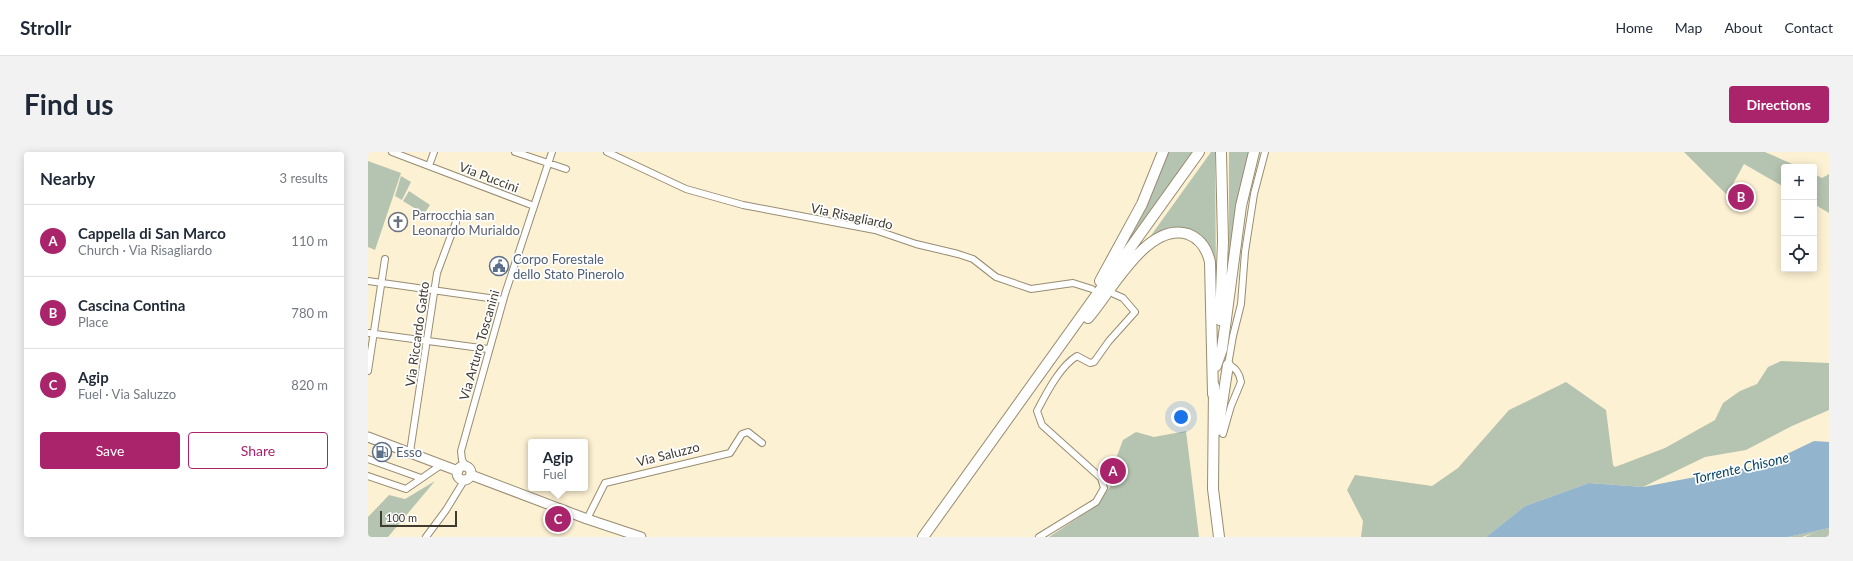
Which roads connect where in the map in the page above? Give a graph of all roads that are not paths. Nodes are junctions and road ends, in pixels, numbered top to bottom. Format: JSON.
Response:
{"nodes":[{"id":1,"x":392,"y":152,"type":"edge"},
{"id":2,"x":434,"y":152,"type":"edge"},
{"id":3,"x":515,"y":152,"type":"edge"},
{"id":4,"x":552,"y":152,"type":"edge"},
{"id":5,"x":606,"y":152,"type":"edge"},
{"id":6,"x":1163,"y":152,"type":"edge"},
{"id":7,"x":1199,"y":152,"type":"edge"},
{"id":8,"x":1206,"y":152,"type":"edge"},
{"id":9,"x":1221,"y":152,"type":"edge"},
{"id":10,"x":1254,"y":152,"type":"edge"},
{"id":11,"x":1265,"y":152,"type":"edge"},
{"id":12,"x":547,"y":162,"type":"junction"},
{"id":13,"x":429,"y":166,"type":"junction"},
{"id":14,"x":566,"y":169,"type":"dead end"},
{"id":15,"x":534,"y":206,"type":"junction"},
{"id":16,"x":456,"y":222,"type":"dead end"},
{"id":17,"x":385,"y":259,"type":"dead end"},
{"id":18,"x":368,"y":281,"type":"edge"},
{"id":19,"x":381,"y":282,"type":"junction"},
{"id":20,"x":1092,"y":289,"type":"dead end"},
{"id":21,"x":434,"y":290,"type":"junction"},
{"id":22,"x":1114,"y":294,"type":"dead end"},
{"id":23,"x":504,"y":300,"type":"junction"},
{"id":24,"x":371,"y":333,"type":"edge"},
{"id":25,"x":1072,"y":333,"type":"junction"},
{"id":26,"x":427,"y":341,"type":"junction"},
{"id":27,"x":488,"y":349,"type":"junction"},
{"id":28,"x":1216,"y":366,"type":"junction"},
{"id":29,"x":1228,"y":366,"type":"junction"},
{"id":30,"x":368,"y":371,"type":"edge"},
{"id":31,"x":1213,"y":394,"type":"junction"},
{"id":32,"x":1224,"y":434,"type":"dead end"},
{"id":33,"x":368,"y":436,"type":"edge"},
{"id":34,"x":762,"y":443,"type":"dead end"},
{"id":35,"x":410,"y":452,"type":"junction"},
{"id":36,"x":368,"y":459,"type":"edge"},
{"id":37,"x":1212,"y":462,"type":"junction"},
{"id":38,"x":441,"y":464,"type":"junction"},
{"id":39,"x":462,"y":468,"type":"junction"},
{"id":40,"x":368,"y":476,"type":"edge"},
{"id":41,"x":468,"y":477,"type":"junction"},
{"id":42,"x":421,"y":478,"type":"junction"},
{"id":43,"x":588,"y":519,"type":"junction"},
{"id":44,"x":936,"y":524,"type":"junction"},
{"id":45,"x":426,"y":537,"type":"edge"},
{"id":46,"x":641,"y":537,"type":"edge"},
{"id":47,"x":923,"y":537,"type":"edge"},
{"id":48,"x":929,"y":537,"type":"edge"},
{"id":49,"x":1039,"y":537,"type":"edge"},
{"id":50,"x":1219,"y":537,"type":"edge"}],
"edges":[{"from":1,"to":13,"type":"street","name":"Via Puccini"},
{"from":2,"to":13,"type":"street"},
{"from":3,"to":12,"type":"street"},
{"from":4,"to":12,"type":"street","name":"Via Arturo Toscanini"},
{"from":5,"to":20,"type":"street","name":"Via Risagliardo"},
{"from":6,"to":25,"type":"main road"},
{"from":7,"to":25,"type":"main road"},
{"from":8,"to":25,"type":"main road"},
{"from":9,"to":28,"type":"main road"},
{"from":10,"to":28,"type":"main road"},
{"from":11,"to":29,"type":"street"},
{"from":12,"to":14,"type":"street"},
{"from":12,"to":15,"type":"street","name":"Via Arturo Toscanini"},
{"from":13,"to":15,"type":"street","name":"Via Puccini"},
{"from":15,"to":23,"type":"street","name":"Via Arturo Toscanini"},
{"from":16,"to":21,"type":"street","name":"Via Riccardo Gatto"},
{"from":17,"to":19,"type":"street"},
{"from":18,"to":19,"type":"street"},
{"from":19,"to":21,"type":"street"},
{"from":19,"to":24,"type":"street"},
{"from":21,"to":23,"type":"street"},
{"from":21,"to":26,"type":"street","name":"Via Riccardo Gatto"},
{"from":22,"to":49,"type":"street"},
{"from":23,"to":27,"type":"street","name":"Via Arturo Toscanini"},
{"from":24,"to":26,"type":"street"},
{"from":24,"to":30,"type":"street"},
{"from":25,"to":31,"type":"main road"},
{"from":25,"to":44,"type":"main road"},
{"from":26,"to":27,"type":"street"},
{"from":26,"to":35,"type":"street","name":"Via Riccardo Gatto"},
{"from":27,"to":39,"type":"street","name":"Via Arturo Toscanini"},
{"from":28,"to":31,"type":"main road"},
{"from":29,"to":32,"type":"street"},
{"from":29,"to":37,"type":"main road"},
{"from":31,"to":37,"type":"main road"},
{"from":33,"to":35,"type":"main road"},
{"from":34,"to":43,"type":"street","name":"Via Saluzzo"},
{"from":35,"to":38,"type":"main road"},
{"from":36,"to":42,"type":"street"},
{"from":37,"to":50,"type":"main road"},
{"from":38,"to":39,"type":"main road"},
{"from":38,"to":42,"type":"street"},
{"from":39,"to":41,"type":"main road"},
{"from":40,"to":42,"type":"street"},
{"from":41,"to":43,"type":"main road"},
{"from":41,"to":45,"type":"street"},
{"from":43,"to":46,"type":"main road"},
{"from":44,"to":47,"type":"main road"},
{"from":44,"to":48,"type":"main road"}]}
